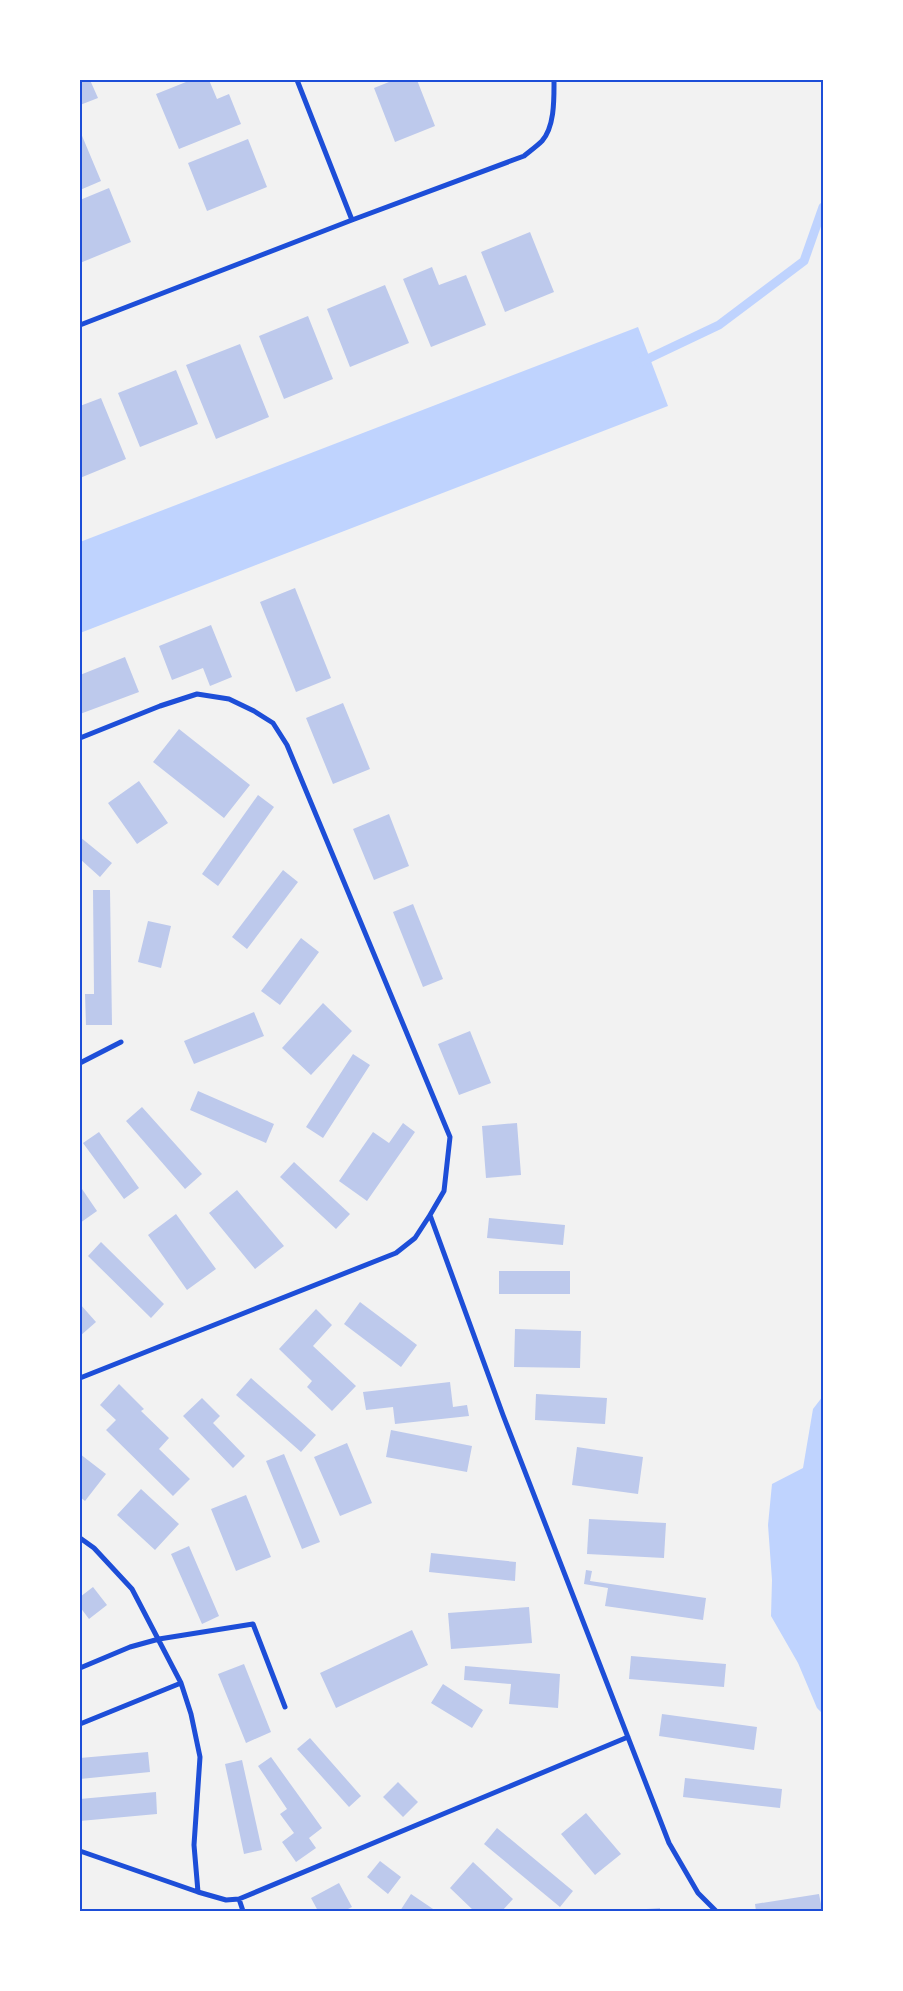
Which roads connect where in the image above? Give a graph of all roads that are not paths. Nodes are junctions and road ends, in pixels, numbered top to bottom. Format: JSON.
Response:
{"nodes":[{"id":1,"x":297,"y":80,"type":"edge"},
{"id":2,"x":554,"y":80,"type":"edge"},
{"id":3,"x":352,"y":220,"type":"junction"},
{"id":4,"x":80,"y":325,"type":"edge"},
{"id":5,"x":80,"y":738,"type":"edge"},
{"id":6,"x":121,"y":1042,"type":"dead end"},
{"id":7,"x":80,"y":1063,"type":"edge"},
{"id":8,"x":430,"y":1215,"type":"junction"},
{"id":9,"x":80,"y":1378,"type":"edge"},
{"id":10,"x":80,"y":1538,"type":"edge"},
{"id":11,"x":159,"y":1640,"type":"junction"},
{"id":12,"x":80,"y":1668,"type":"edge"},
{"id":13,"x":181,"y":1683,"type":"junction"},
{"id":14,"x":285,"y":1707,"type":"dead end"},
{"id":15,"x":80,"y":1724,"type":"edge"},
{"id":16,"x":628,"y":1737,"type":"junction"},
{"id":17,"x":80,"y":1851,"type":"edge"},
{"id":18,"x":198,"y":1892,"type":"junction"},
{"id":19,"x":239,"y":1899,"type":"junction"},
{"id":20,"x":243,"y":1911,"type":"edge"},
{"id":21,"x":716,"y":1911,"type":"edge"}],
"edges":[{"from":1,"to":3,"type":"street"},
{"from":2,"to":3,"type":"street"},
{"from":3,"to":4,"type":"street"},
{"from":5,"to":8,"type":"street"},
{"from":6,"to":7,"type":"street"},
{"from":8,"to":9,"type":"street"},
{"from":8,"to":16,"type":"street"},
{"from":10,"to":11,"type":"street"},
{"from":11,"to":12,"type":"street"},
{"from":11,"to":13,"type":"street"},
{"from":11,"to":14,"type":"street"},
{"from":13,"to":15,"type":"street"},
{"from":13,"to":18,"type":"street"},
{"from":16,"to":19,"type":"street"},
{"from":16,"to":21,"type":"street"},
{"from":17,"to":18,"type":"street"},
{"from":18,"to":19,"type":"street"},
{"from":19,"to":20,"type":"street"}]}
